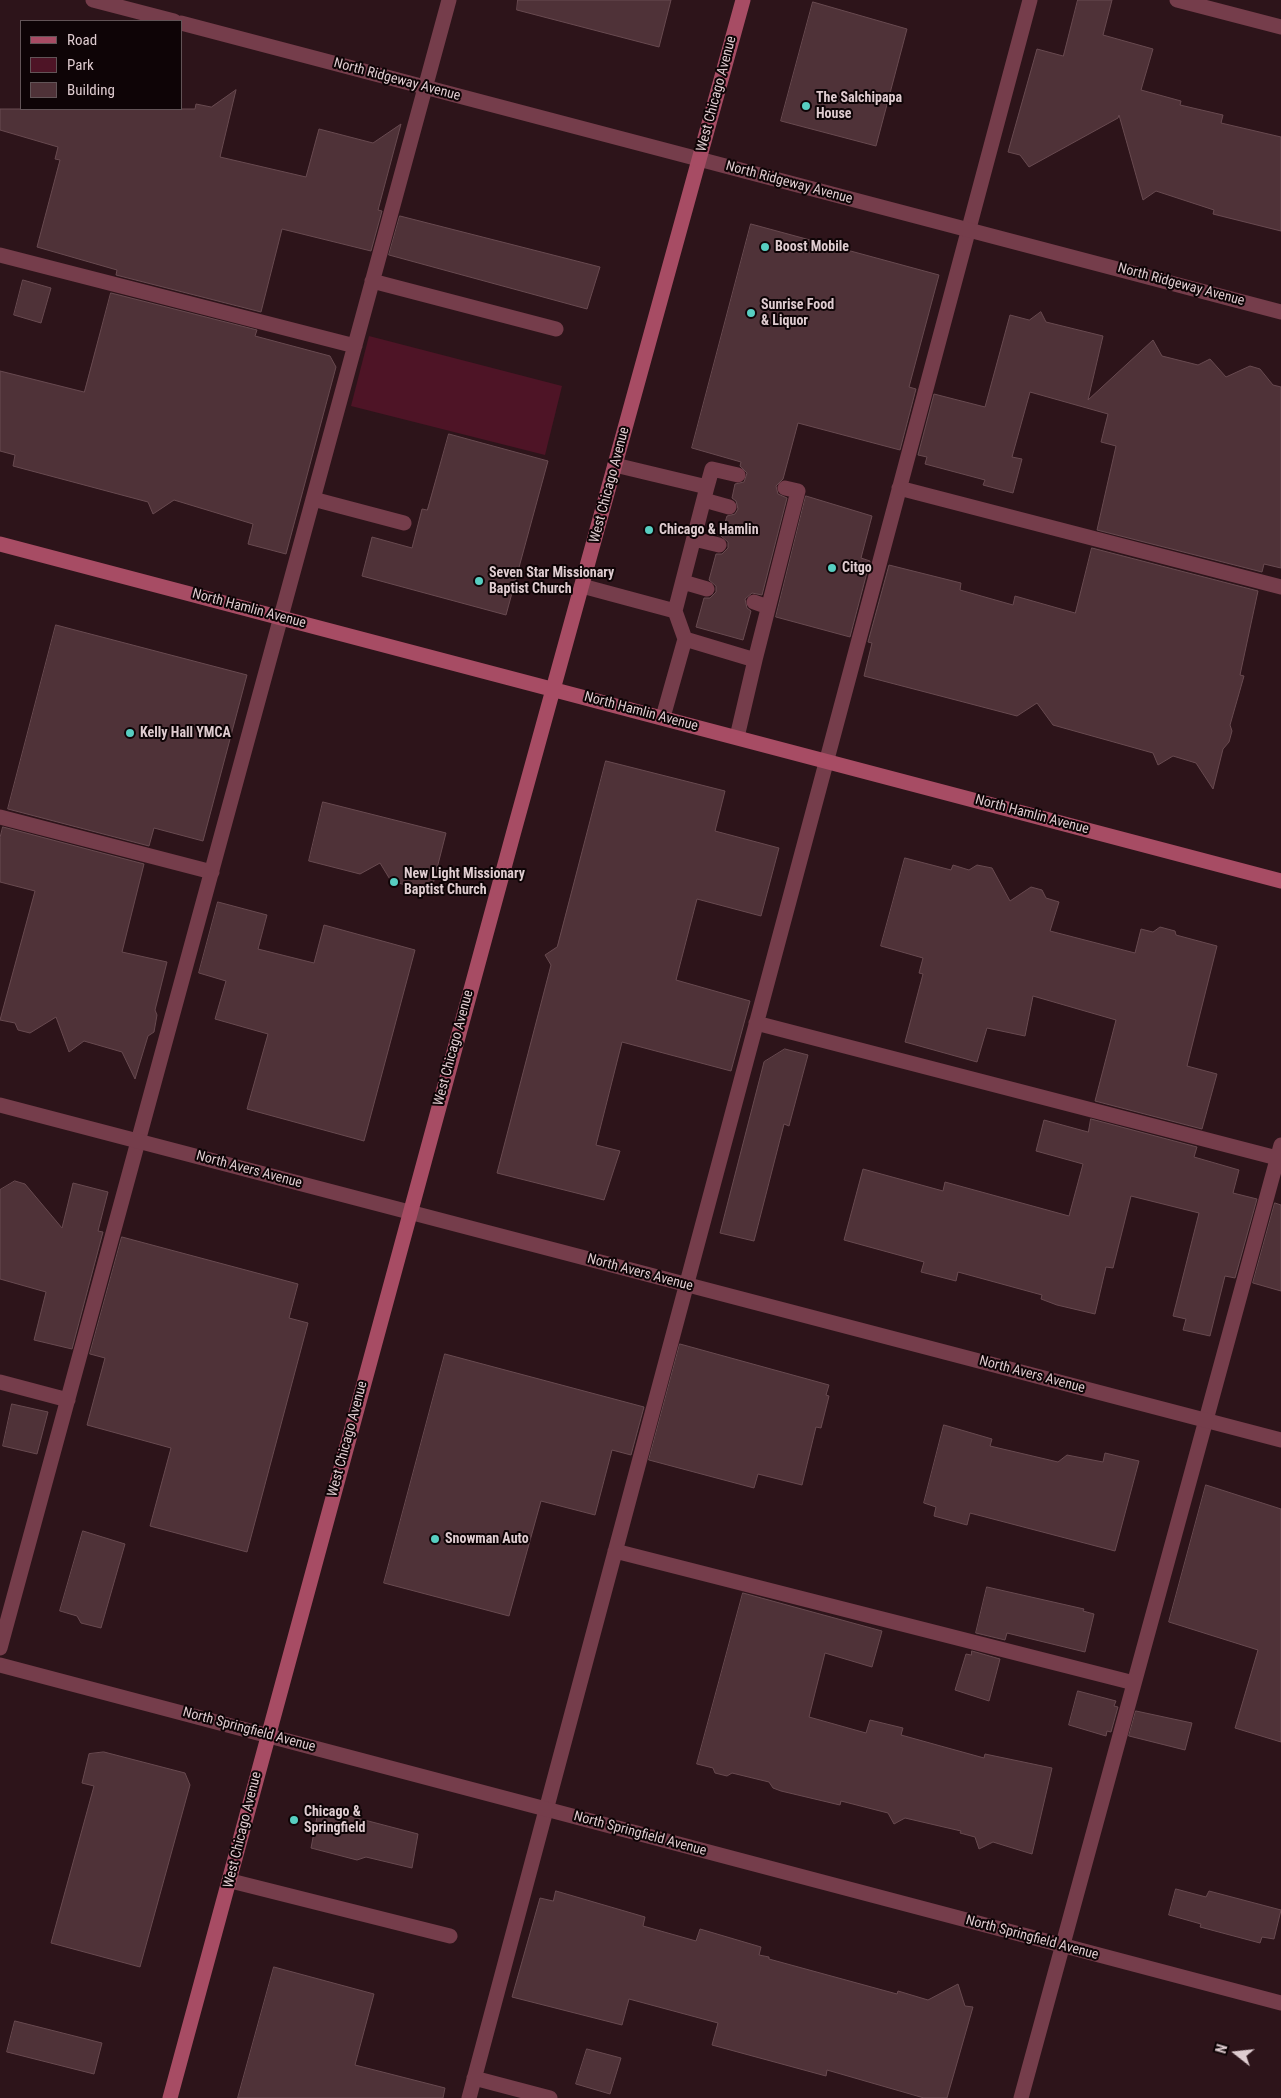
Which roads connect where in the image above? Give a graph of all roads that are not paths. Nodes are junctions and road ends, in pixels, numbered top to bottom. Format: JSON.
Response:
{"nodes":[{"id":1,"x":93,"y":0,"type":"edge"},
{"id":2,"x":449,"y":0,"type":"edge"},
{"id":3,"x":743,"y":0,"type":"edge"},
{"id":4,"x":1030,"y":0,"type":"edge"},
{"id":5,"x":1176,"y":0,"type":"edge"},
{"id":6,"x":170,"y":20,"type":"edge"},
{"id":7,"x":182,"y":23,"type":"edge"},
{"id":8,"x":1281,"y":28,"type":"edge"},
{"id":9,"x":425,"y":87,"type":"junction"},
{"id":10,"x":699,"y":159,"type":"junction"},
{"id":11,"x":968,"y":230,"type":"junction"},
{"id":12,"x":0,"y":255,"type":"edge"},
{"id":13,"x":372,"y":281,"type":"junction"},
{"id":14,"x":1281,"y":312,"type":"edge"},
{"id":15,"x":556,"y":329,"type":"dead end"},
{"id":16,"x":355,"y":346,"type":"junction"},
{"id":17,"x":615,"y":465,"type":"junction"},
{"id":18,"x":738,"y":475,"type":"dead end"},
{"id":19,"x":785,"y":488,"type":"dead end"},
{"id":20,"x":899,"y":488,"type":"junction"},
{"id":21,"x":705,"y":494,"type":"junction"},
{"id":22,"x":313,"y":499,"type":"junction"},
{"id":23,"x":729,"y":507,"type":"dead end"},
{"id":24,"x":404,"y":523,"type":"dead end"},
{"id":25,"x":694,"y":539,"type":"junction"},
{"id":26,"x":0,"y":544,"type":"edge"},
{"id":27,"x":719,"y":545,"type":"dead end"},
{"id":28,"x":683,"y":582,"type":"junction"},
{"id":29,"x":582,"y":586,"type":"junction"},
{"id":30,"x":1281,"y":587,"type":"edge"},
{"id":31,"x":707,"y":589,"type":"dead end"},
{"id":32,"x":754,"y":602,"type":"dead end"},
{"id":33,"x":768,"y":607,"type":"junction"},
{"id":34,"x":675,"y":612,"type":"junction"},
{"id":35,"x":281,"y":617,"type":"junction"},
{"id":36,"x":685,"y":639,"type":"junction"},
{"id":37,"x":755,"y":660,"type":"junction"},
{"id":38,"x":552,"y":688,"type":"junction"},
{"id":39,"x":663,"y":718,"type":"junction"},
{"id":40,"x":737,"y":737,"type":"junction"},
{"id":41,"x":826,"y":760,"type":"junction"},
{"id":42,"x":0,"y":817,"type":"edge"},
{"id":43,"x":212,"y":872,"type":"junction"},
{"id":44,"x":1281,"y":881,"type":"edge"},
{"id":45,"x":756,"y":1023,"type":"junction"},
{"id":46,"x":0,"y":1105,"type":"edge"},
{"id":47,"x":138,"y":1141,"type":"junction"},
{"id":48,"x":1279,"y":1152,"type":"edge"},
{"id":49,"x":410,"y":1212,"type":"junction"},
{"id":50,"x":686,"y":1285,"type":"junction"},
{"id":51,"x":0,"y":1382,"type":"edge"},
{"id":52,"x":68,"y":1400,"type":"junction"},
{"id":53,"x":1206,"y":1421,"type":"junction"},
{"id":54,"x":1281,"y":1440,"type":"edge"},
{"id":55,"x":615,"y":1550,"type":"junction"},
{"id":56,"x":0,"y":1648,"type":"edge"},
{"id":57,"x":0,"y":1664,"type":"edge"},
{"id":58,"x":1134,"y":1683,"type":"junction"},
{"id":59,"x":267,"y":1735,"type":"junction"},
{"id":60,"x":546,"y":1809,"type":"junction"},
{"id":61,"x":231,"y":1881,"type":"junction"},
{"id":62,"x":450,"y":1936,"type":"dead end"},
{"id":63,"x":1063,"y":1946,"type":"junction"},
{"id":64,"x":1281,"y":2003,"type":"edge"},
{"id":65,"x":474,"y":2078,"type":"junction"},
{"id":66,"x":170,"y":2098,"type":"edge"},
{"id":67,"x":469,"y":2098,"type":"edge"},
{"id":68,"x":550,"y":2098,"type":"edge"},
{"id":69,"x":1021,"y":2098,"type":"edge"}],
"edges":[{"from":1,"to":6,"type":"street"},
{"from":2,"to":9,"type":"street"},
{"from":3,"to":10,"type":"main road","name":"West Chicago Avenue"},
{"from":4,"to":11,"type":"street"},
{"from":5,"to":8,"type":"street"},
{"from":7,"to":9,"type":"street","name":"North Ridgeway Avenue"},
{"from":9,"to":10,"type":"street","name":"North Ridgeway Avenue"},
{"from":9,"to":13,"type":"street"},
{"from":10,"to":11,"type":"street","name":"North Ridgeway Avenue"},
{"from":10,"to":17,"type":"main road","name":"West Chicago Avenue"},
{"from":11,"to":14,"type":"street","name":"North Ridgeway Avenue"},
{"from":11,"to":20,"type":"street"},
{"from":12,"to":16,"type":"street"},
{"from":13,"to":15,"type":"street"},
{"from":13,"to":16,"type":"street"},
{"from":16,"to":22,"type":"street"},
{"from":17,"to":21,"type":"street"},
{"from":17,"to":29,"type":"main road","name":"West Chicago Avenue"},
{"from":18,"to":21,"type":"street"},
{"from":19,"to":33,"type":"street"},
{"from":20,"to":30,"type":"street"},
{"from":20,"to":41,"type":"street"},
{"from":21,"to":23,"type":"street"},
{"from":21,"to":25,"type":"street"},
{"from":22,"to":24,"type":"street"},
{"from":22,"to":35,"type":"street"},
{"from":25,"to":27,"type":"street"},
{"from":25,"to":28,"type":"street"},
{"from":26,"to":35,"type":"main road","name":"North Hamlin Avenue"},
{"from":28,"to":31,"type":"street"},
{"from":28,"to":34,"type":"street"},
{"from":29,"to":34,"type":"street"},
{"from":29,"to":38,"type":"main road","name":"West Chicago Avenue"},
{"from":32,"to":33,"type":"street"},
{"from":33,"to":37,"type":"street"},
{"from":34,"to":36,"type":"street"},
{"from":35,"to":38,"type":"main road","name":"North Hamlin Avenue"},
{"from":35,"to":43,"type":"street"},
{"from":36,"to":37,"type":"street"},
{"from":36,"to":39,"type":"street"},
{"from":37,"to":40,"type":"street"},
{"from":38,"to":39,"type":"main road","name":"North Hamlin Avenue"},
{"from":38,"to":49,"type":"main road","name":"West Chicago Avenue"},
{"from":39,"to":40,"type":"main road","name":"North Hamlin Avenue"},
{"from":40,"to":41,"type":"main road","name":"North Hamlin Avenue"},
{"from":41,"to":44,"type":"main road","name":"North Hamlin Avenue"},
{"from":41,"to":45,"type":"street"},
{"from":42,"to":43,"type":"street"},
{"from":43,"to":47,"type":"street"},
{"from":45,"to":48,"type":"street"},
{"from":45,"to":50,"type":"street"},
{"from":46,"to":47,"type":"street","name":"North Avers Avenue"},
{"from":47,"to":49,"type":"street","name":"North Avers Avenue"},
{"from":47,"to":52,"type":"street"},
{"from":48,"to":53,"type":"street"},
{"from":49,"to":50,"type":"street","name":"North Avers Avenue"},
{"from":49,"to":59,"type":"main road","name":"West Chicago Avenue"},
{"from":50,"to":53,"type":"street","name":"North Avers Avenue"},
{"from":50,"to":55,"type":"street"},
{"from":51,"to":52,"type":"street"},
{"from":52,"to":56,"type":"street"},
{"from":53,"to":54,"type":"street","name":"North Avers Avenue"},
{"from":53,"to":58,"type":"street"},
{"from":55,"to":58,"type":"street"},
{"from":55,"to":60,"type":"street"},
{"from":57,"to":59,"type":"street","name":"North Springfield Avenue"},
{"from":58,"to":63,"type":"street"},
{"from":59,"to":60,"type":"street","name":"North Springfield Avenue"},
{"from":59,"to":61,"type":"main road","name":"West Chicago Avenue"},
{"from":60,"to":63,"type":"street","name":"North Springfield Avenue"},
{"from":60,"to":65,"type":"street"},
{"from":61,"to":62,"type":"street"},
{"from":61,"to":66,"type":"main road","name":"West Chicago Avenue"},
{"from":63,"to":64,"type":"street","name":"North Springfield Avenue"},
{"from":63,"to":69,"type":"street"},
{"from":65,"to":67,"type":"street"},
{"from":65,"to":68,"type":"street"}]}
